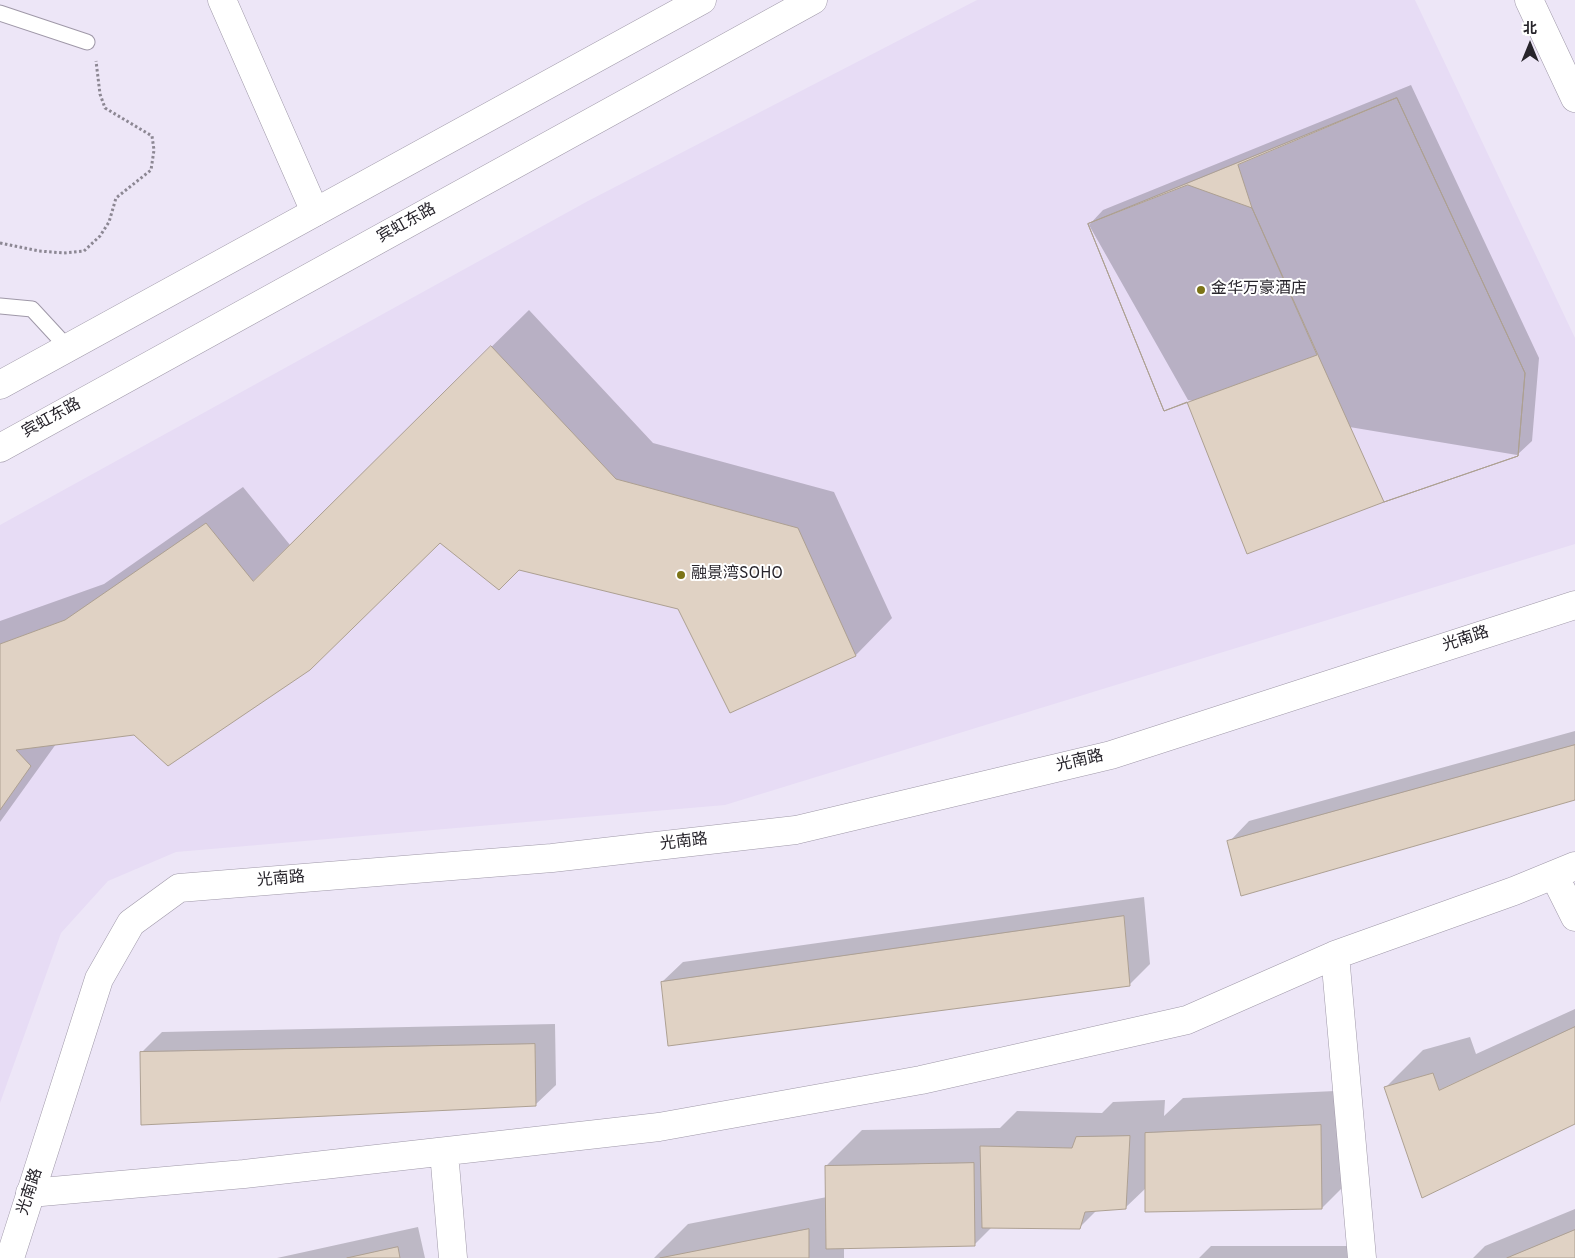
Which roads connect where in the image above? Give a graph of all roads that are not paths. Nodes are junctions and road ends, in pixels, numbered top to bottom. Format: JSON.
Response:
{"nodes":[{"id":1,"x":222,"y":0,"type":"edge"},
{"id":2,"x":702,"y":0,"type":"edge"},
{"id":3,"x":813,"y":0,"type":"edge"},
{"id":4,"x":1529,"y":0,"type":"edge"},
{"id":5,"x":0,"y":13,"type":"edge"},
{"id":6,"x":86,"y":42,"type":"road end"},
{"id":7,"x":1575,"y":98,"type":"edge"},
{"id":8,"x":315,"y":212,"type":"junction"},
{"id":9,"x":0,"y":306,"type":"edge"},
{"id":10,"x":68,"y":348,"type":"junction"},
{"id":11,"x":0,"y":386,"type":"edge"},
{"id":12,"x":0,"y":448,"type":"edge"},
{"id":13,"x":1575,"y":605,"type":"edge"},
{"id":14,"x":1564,"y":870,"type":"edge"},
{"id":15,"x":1575,"y":917,"type":"edge"},
{"id":16,"x":1335,"y":955,"type":"junction"},
{"id":17,"x":444,"y":1152,"type":"junction"},
{"id":18,"x":30,"y":1193,"type":"junction"},
{"id":19,"x":10,"y":1258,"type":"edge"},
{"id":20,"x":453,"y":1258,"type":"edge"},
{"id":21,"x":1362,"y":1258,"type":"edge"}],
"edges":[{"from":1,"to":8,"type":"main road"},
{"from":2,"to":8,"type":"main road"},
{"from":3,"to":12,"type":"main road","name":"宾虹东路"},
{"from":4,"to":7,"type":"main road"},
{"from":5,"to":6,"type":"lane"},
{"from":8,"to":10,"type":"main road"},
{"from":9,"to":10,"type":"lane"},
{"from":10,"to":11,"type":"main road"},
{"from":13,"to":18,"type":"main road","name":"光南路"},
{"from":14,"to":15,"type":"main road"},
{"from":14,"to":16,"type":"main road"},
{"from":16,"to":17,"type":"main road"},
{"from":16,"to":21,"type":"main road"},
{"from":17,"to":18,"type":"main road"},
{"from":17,"to":20,"type":"main road"},
{"from":18,"to":19,"type":"main road","name":"光南路"}]}
